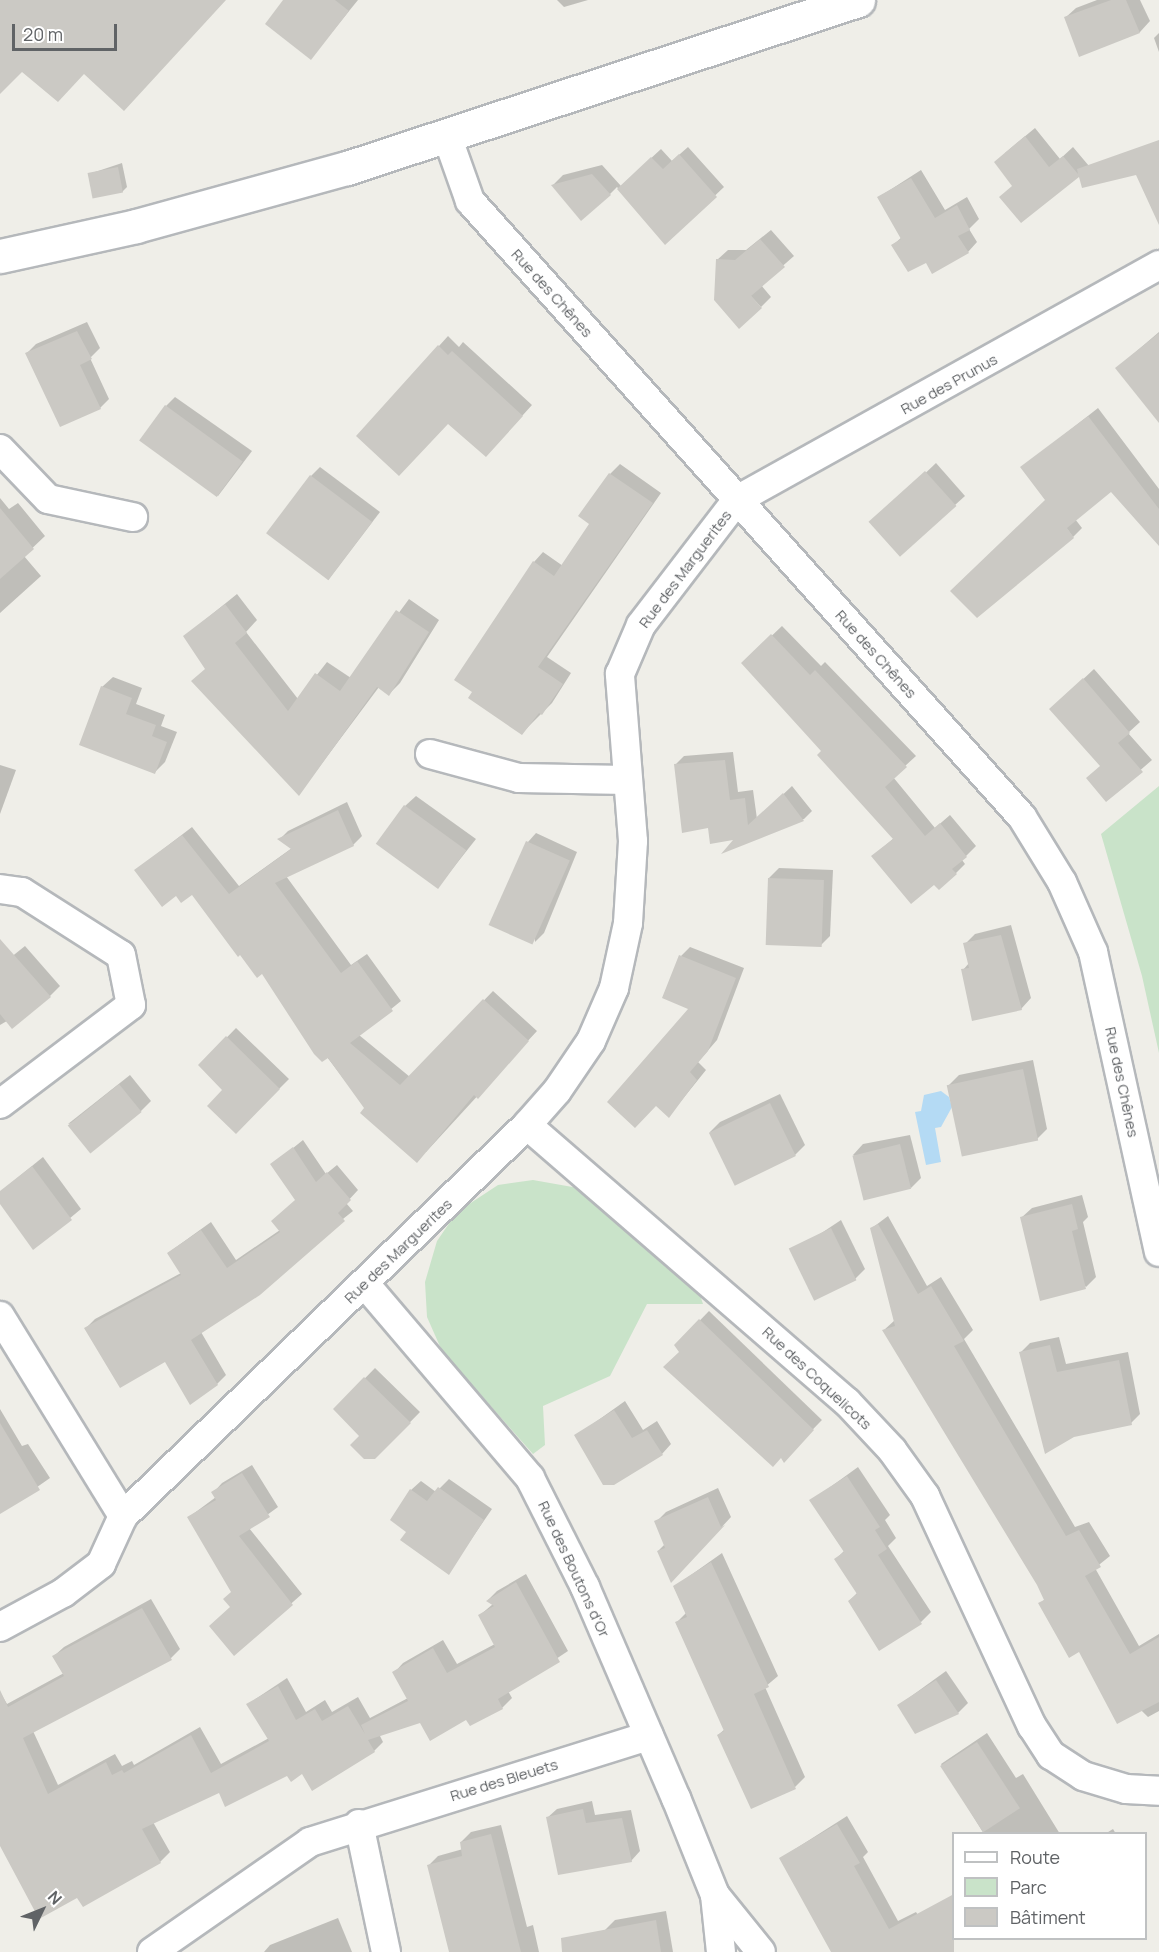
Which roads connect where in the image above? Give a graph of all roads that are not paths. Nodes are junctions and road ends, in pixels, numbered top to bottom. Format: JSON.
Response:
{"nodes":[{"id":1,"x":858,"y":0,"type":"edge"},
{"id":2,"x":447,"y":136,"type":"junction"},
{"id":3,"x":0,"y":256,"type":"edge"},
{"id":4,"x":1159,"y":265,"type":"edge"},
{"id":5,"x":0,"y":449,"type":"edge"},
{"id":6,"x":737,"y":500,"type":"junction"},
{"id":7,"x":134,"y":517,"type":"dead end"},
{"id":8,"x":430,"y":754,"type":"dead end"},
{"id":9,"x":627,"y":780,"type":"junction"},
{"id":10,"x":0,"y":889,"type":"edge"},
{"id":11,"x":0,"y":1104,"type":"edge"},
{"id":12,"x":527,"y":1125,"type":"junction"},
{"id":13,"x":1159,"y":1252,"type":"edge"},
{"id":14,"x":365,"y":1284,"type":"junction"},
{"id":15,"x":0,"y":1317,"type":"edge"},
{"id":16,"x":123,"y":1516,"type":"junction"},
{"id":17,"x":0,"y":1627,"type":"edge"},
{"id":18,"x":649,"y":1736,"type":"junction"},
{"id":19,"x":1159,"y":1791,"type":"edge"},
{"id":20,"x":359,"y":1824,"type":"junction"},
{"id":21,"x":715,"y":1895,"type":"junction"},
{"id":22,"x":152,"y":1952,"type":"edge"},
{"id":23,"x":386,"y":1952,"type":"edge"},
{"id":24,"x":722,"y":1952,"type":"edge"},
{"id":25,"x":760,"y":1952,"type":"edge"}],
"edges":[{"from":1,"to":2,"type":"main road"},
{"from":2,"to":3,"type":"main road"},
{"from":2,"to":6,"type":"street","name":"Rue des Chênes"},
{"from":4,"to":6,"type":"street","name":"Rue des Prunus"},
{"from":5,"to":7,"type":"street"},
{"from":6,"to":9,"type":"street","name":"Rue des Marguerites"},
{"from":6,"to":13,"type":"street","name":"Rue des Chênes"},
{"from":8,"to":9,"type":"street"},
{"from":9,"to":12,"type":"street","name":"Rue des Marguerites"},
{"from":10,"to":11,"type":"street"},
{"from":12,"to":14,"type":"street","name":"Rue des Marguerites"},
{"from":12,"to":19,"type":"street","name":"Rue des Coquelicots"},
{"from":14,"to":16,"type":"street","name":"Rue des Marguerites"},
{"from":14,"to":18,"type":"street","name":"Rue des Boutons d'Or"},
{"from":15,"to":16,"type":"street"},
{"from":16,"to":17,"type":"street","name":"Rue des Marguerites"},
{"from":18,"to":20,"type":"street","name":"Rue des Bleuets"},
{"from":18,"to":21,"type":"street","name":"Rue des Boutons d'Or"},
{"from":20,"to":22,"type":"street","name":"Rue des Bleuets"},
{"from":20,"to":23,"type":"street"},
{"from":21,"to":24,"type":"street","name":"Rue des Boutons d'Or"},
{"from":21,"to":25,"type":"street","name":"Rue des Boutons d'Or"}]}
